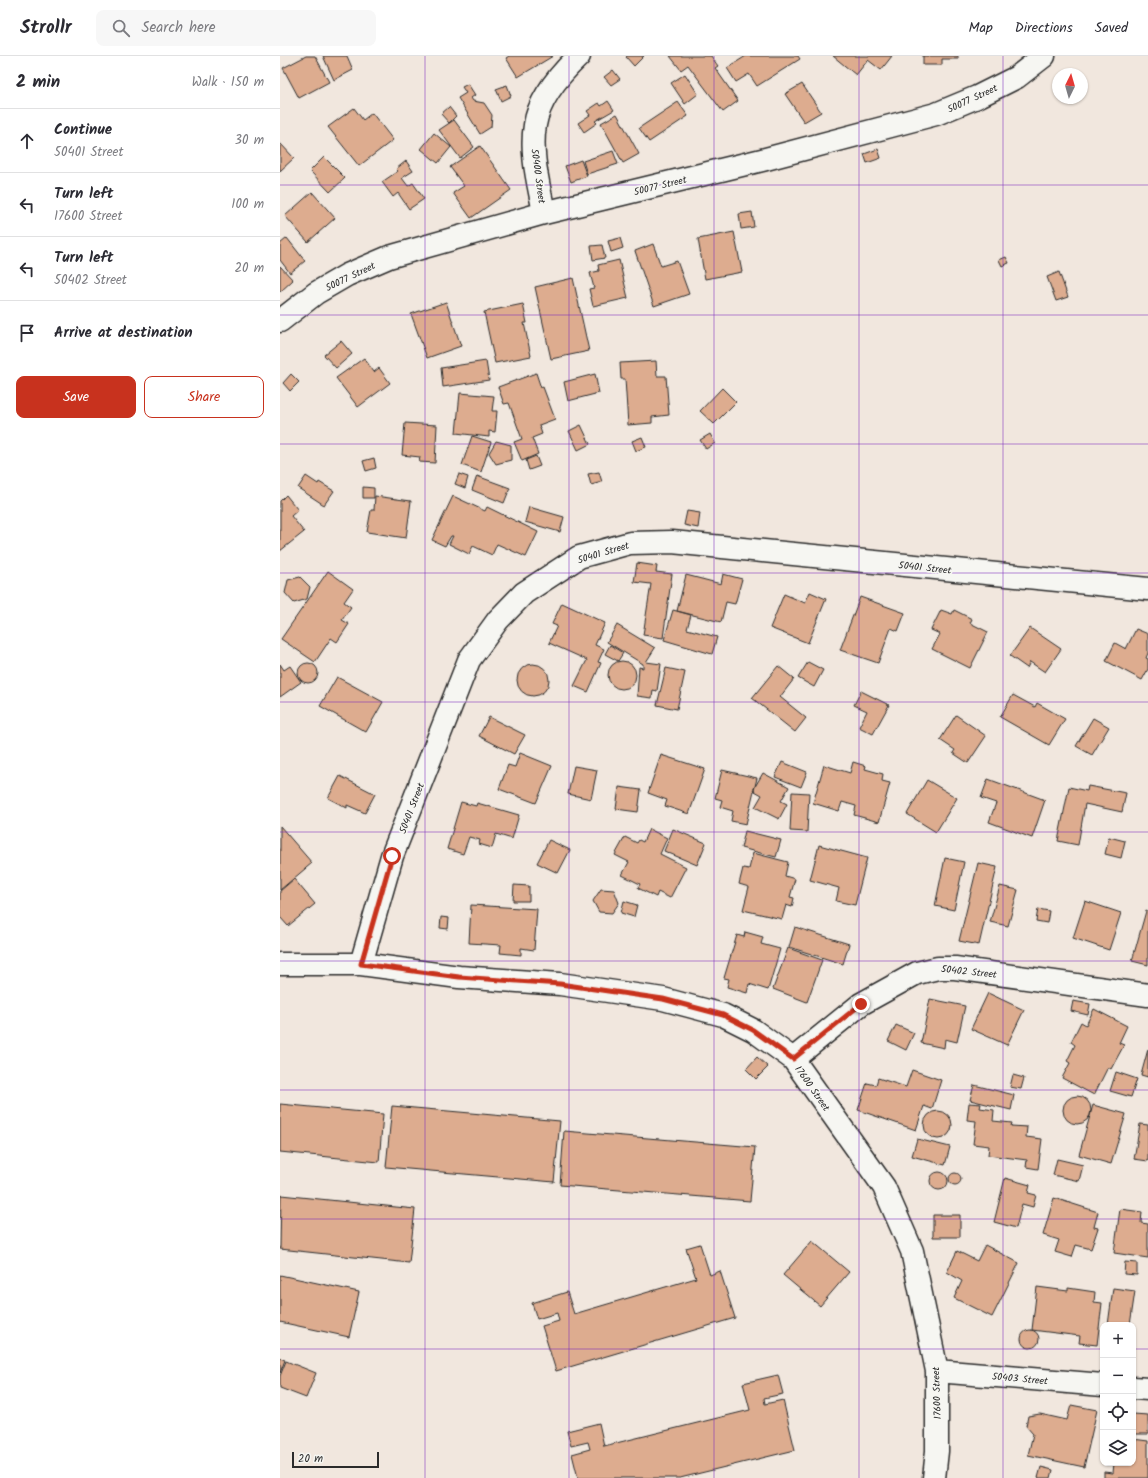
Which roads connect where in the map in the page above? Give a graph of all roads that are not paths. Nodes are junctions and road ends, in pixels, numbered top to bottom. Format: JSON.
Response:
{"nodes":[{"id":1,"x":579,"y":56,"type":"edge"},
{"id":2,"x":1044,"y":56,"type":"edge"},
{"id":3,"x":544,"y":213,"type":"junction"},
{"id":4,"x":280,"y":320,"type":"edge"},
{"id":5,"x":1148,"y":589,"type":"edge"},
{"id":6,"x":280,"y":964,"type":"edge"},
{"id":7,"x":361,"y":964,"type":"junction"},
{"id":8,"x":1148,"y":995,"type":"edge"},
{"id":9,"x":793,"y":1059,"type":"junction"},
{"id":10,"x":937,"y":1371,"type":"junction"},
{"id":11,"x":1100,"y":1385,"type":"edge"},
{"id":12,"x":1136,"y":1388,"type":"edge"},
{"id":13,"x":1148,"y":1389,"type":"edge"},
{"id":14,"x":934,"y":1478,"type":"edge"}],
"edges":[{"from":1,"to":3,"type":"street","name":"50400 Street"},
{"from":2,"to":3,"type":"street","name":"50077 Street"},
{"from":3,"to":4,"type":"street","name":"50077 Street"},
{"from":5,"to":7,"type":"street","name":"50401 Street"},
{"from":6,"to":7,"type":"street","name":"17600 Street"},
{"from":7,"to":9,"type":"street","name":"17600 Street"},
{"from":8,"to":9,"type":"street","name":"50402 Street"},
{"from":9,"to":10,"type":"street","name":"17600 Street"},
{"from":10,"to":11,"type":"street","name":"50403 Street"},
{"from":10,"to":14,"type":"street","name":"17600 Street"},
{"from":12,"to":13,"type":"street"}]}
